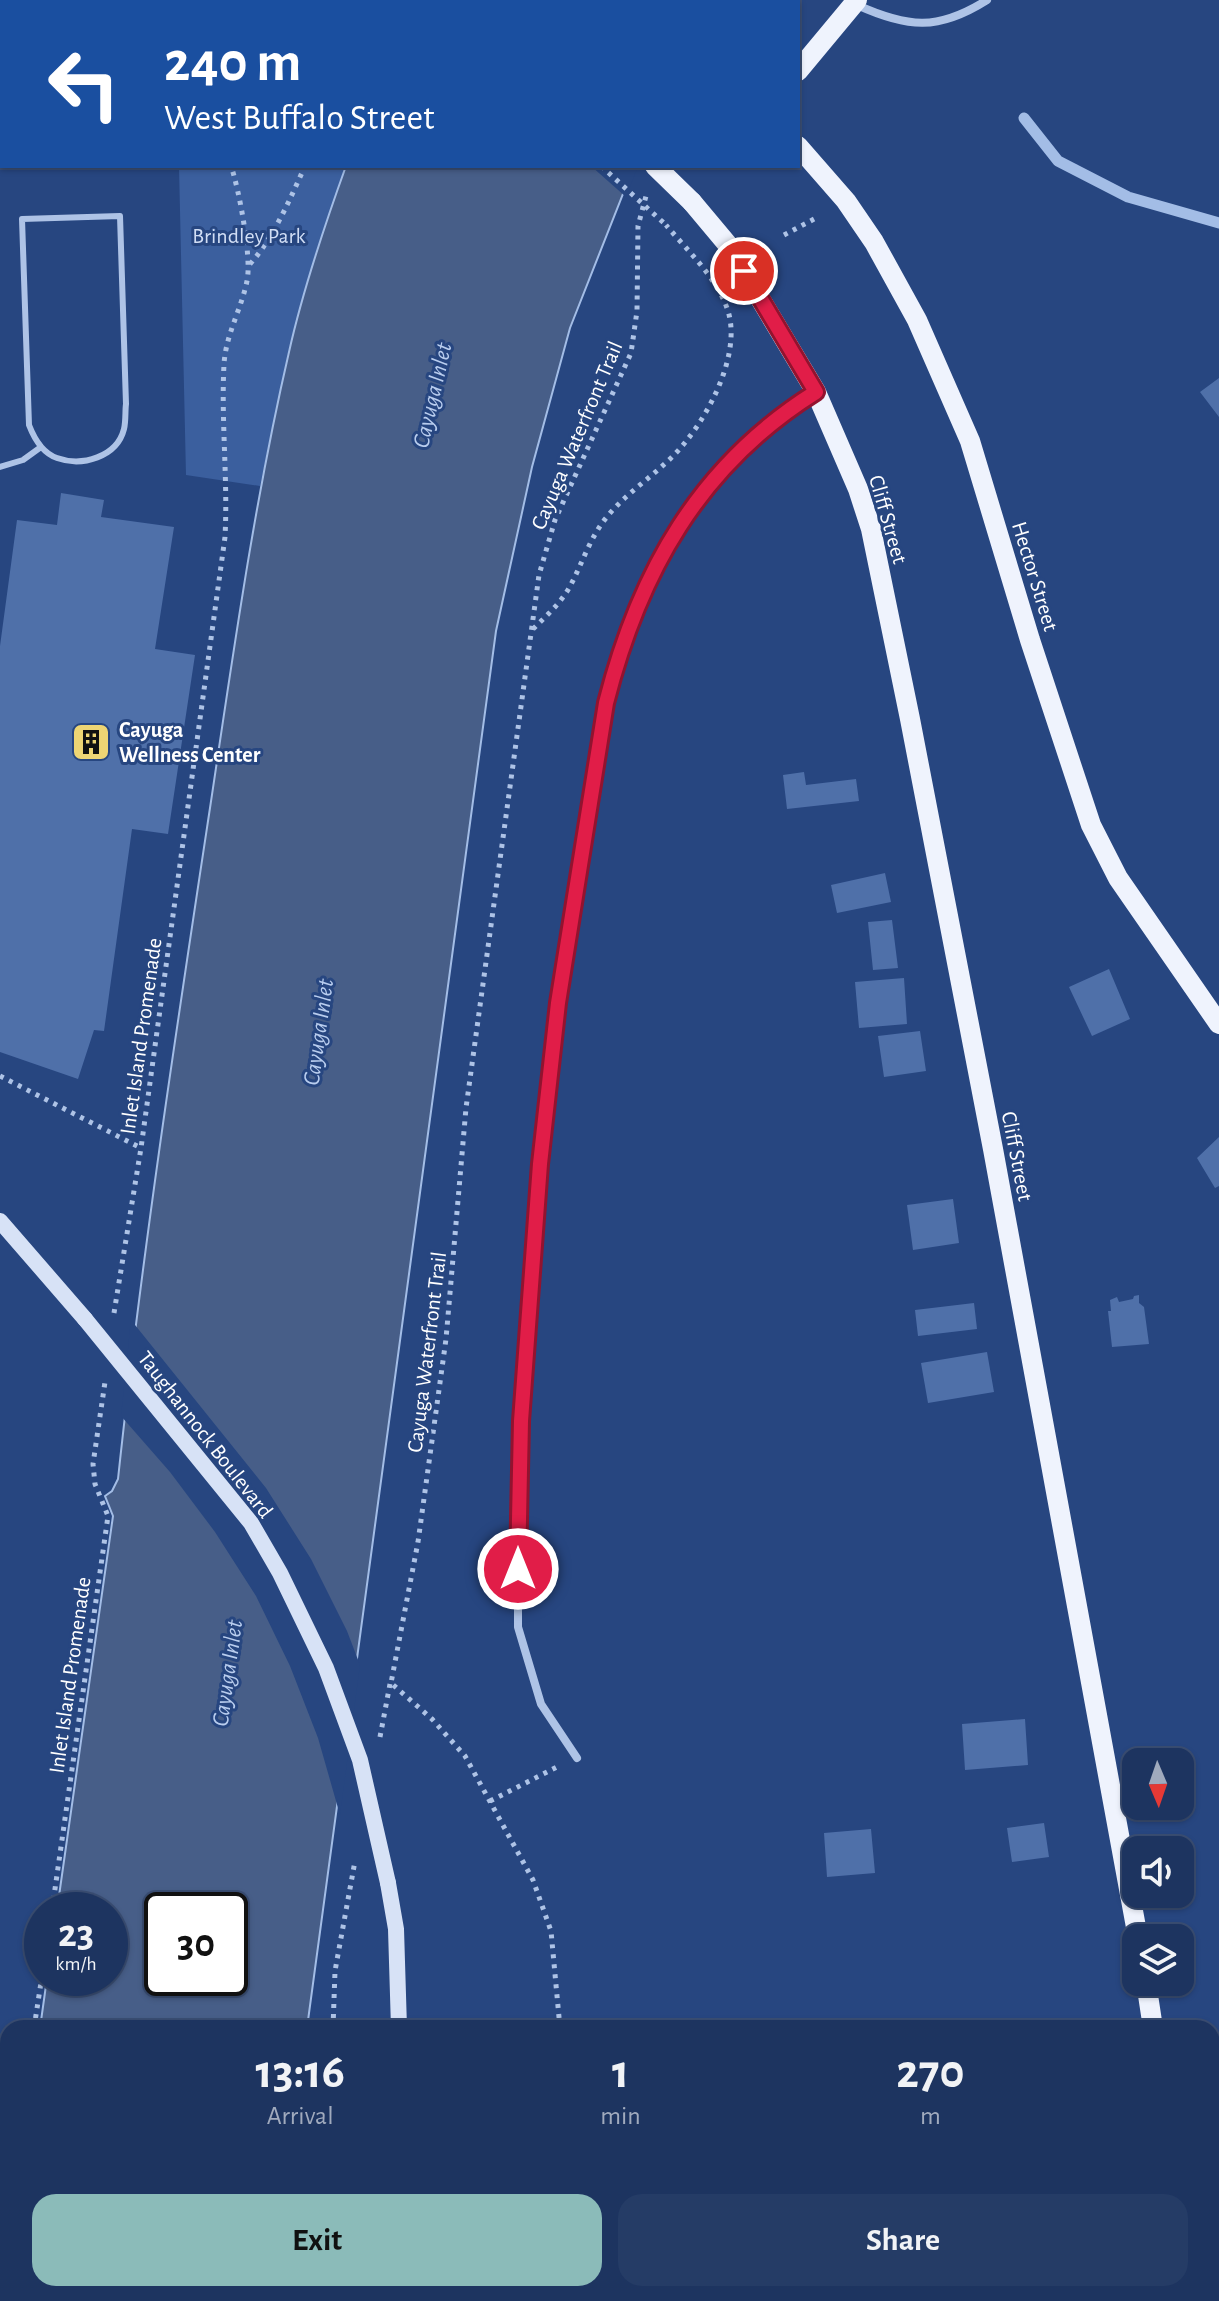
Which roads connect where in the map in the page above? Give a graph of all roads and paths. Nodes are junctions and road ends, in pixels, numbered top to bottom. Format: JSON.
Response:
{"nodes":[{"id":1,"x":987,"y":0,"type":"edge"},
{"id":2,"x":856,"y":2,"type":"edge"},
{"id":3,"x":800,"y":69,"type":"edge"},
{"id":4,"x":800,"y":148,"type":"edge"},
{"id":5,"x":231,"y":168,"type":"edge"},
{"id":6,"x":304,"y":168,"type":"edge"},
{"id":7,"x":603,"y":168,"type":"edge"},
{"id":8,"x":657,"y":168,"type":"edge"},
{"id":9,"x":647,"y":196,"type":"dead end"},
{"id":10,"x":816,"y":218,"type":"dead end"},
{"id":11,"x":784,"y":235,"type":"dead end"},
{"id":12,"x":250,"y":264,"type":"junction"},
{"id":13,"x":816,"y":392,"type":"junction"},
{"id":14,"x":41,"y":447,"type":"junction"},
{"id":15,"x":0,"y":467,"type":"edge"},
{"id":16,"x":532,"y":630,"type":"junction"},
{"id":17,"x":1219,"y":1024,"type":"edge"},
{"id":18,"x":0,"y":1076,"type":"edge"},
{"id":19,"x":141,"y":1148,"type":"junction"},
{"id":20,"x":0,"y":1221,"type":"edge"},
{"id":21,"x":112,"y":1325,"type":"dead end"},
{"id":22,"x":106,"y":1372,"type":"dead end"},
{"id":23,"x":577,"y":1758,"type":"joint"},
{"id":24,"x":490,"y":1801,"type":"junction"},
{"id":25,"x":55,"y":1892,"type":"edge"},
{"id":26,"x":1135,"y":1924,"type":"edge"},
{"id":27,"x":39,"y":1996,"type":"edge"},
{"id":28,"x":1148,"y":1996,"type":"edge"},
{"id":29,"x":35,"y":2020,"type":"edge"},
{"id":30,"x":399,"y":2020,"type":"edge"},
{"id":31,"x":559,"y":2020,"type":"edge"},
{"id":32,"x":1152,"y":2020,"type":"edge"}],
"edges":[{"from":1,"to":2,"type":"street"},
{"from":2,"to":3,"type":"main road"},
{"from":4,"to":17,"type":"main road","name":"Hector Street"},
{"from":5,"to":12,"type":"path","name":"Inlet Island Promenade"},
{"from":6,"to":12,"type":"path"},
{"from":7,"to":16,"type":"path","bridge":true},
{"from":8,"to":13,"type":"main road","name":"Cliff Street","bridge":true},
{"from":9,"to":16,"type":"path","name":"Cayuga Waterfront Trail"},
{"from":10,"to":11,"type":"path"},
{"from":12,"to":19,"type":"path","name":"Inlet Island Promenade"},
{"from":13,"to":23,"type":"street"},
{"from":13,"to":26,"type":"main road","name":"Cliff Street"},
{"from":14,"to":14,"type":"lane"},
{"from":14,"to":15,"type":"lane"},
{"from":16,"to":24,"type":"path","name":"Cayuga Waterfront Trail"},
{"from":18,"to":19,"type":"path"},
{"from":19,"to":21,"type":"path","name":"Inlet Island Promenade"},
{"from":20,"to":30,"type":"main road","name":"Taughannock Boulevard","bridge":true},
{"from":22,"to":25,"type":"path","name":"Inlet Island Promenade"},
{"from":23,"to":24,"type":"path"},
{"from":24,"to":31,"type":"path","name":"Cayuga Waterfront Trail"},
{"from":27,"to":29,"type":"path"},
{"from":28,"to":32,"type":"main road"}]}
